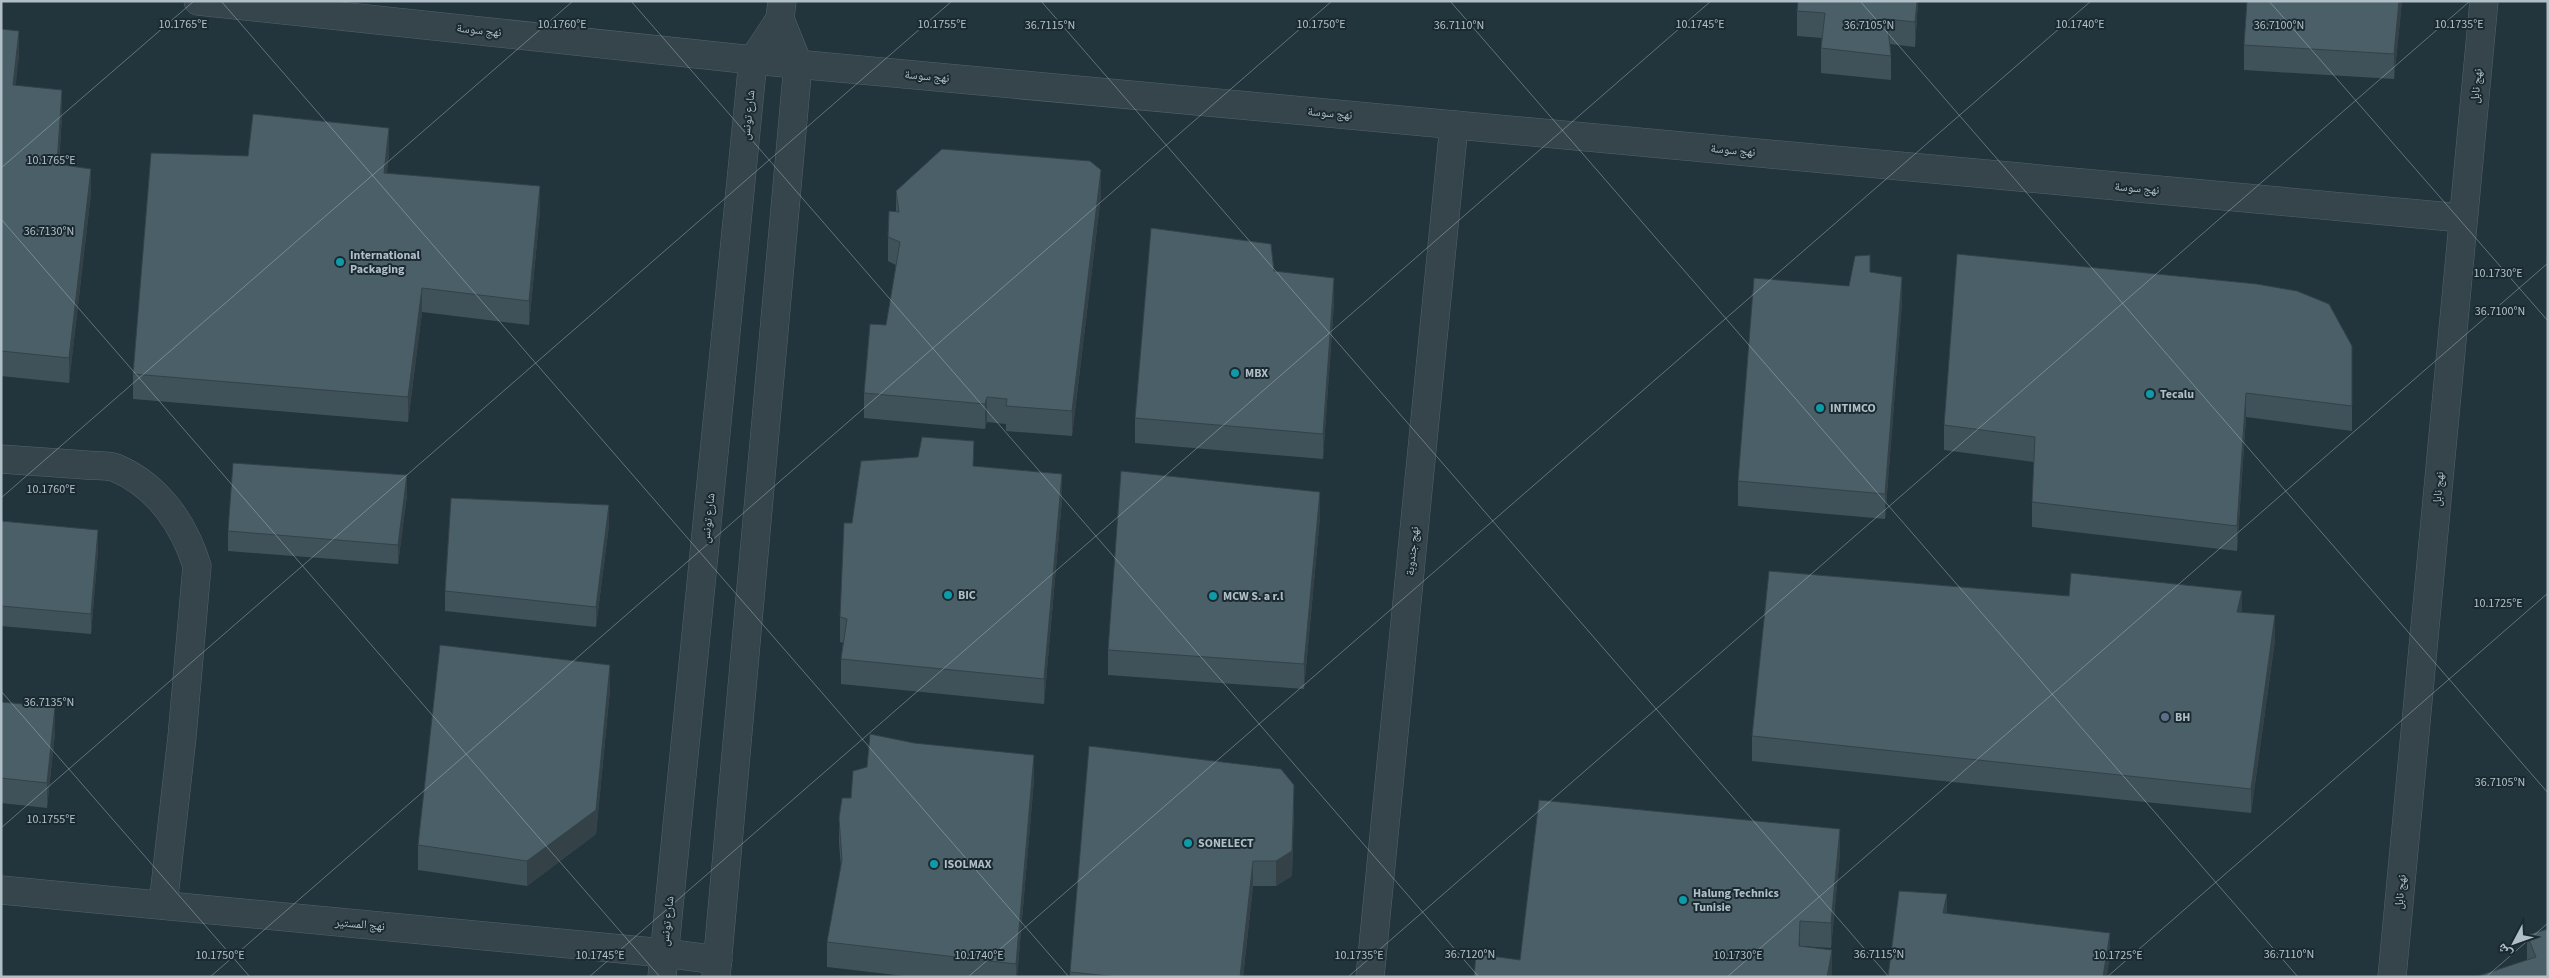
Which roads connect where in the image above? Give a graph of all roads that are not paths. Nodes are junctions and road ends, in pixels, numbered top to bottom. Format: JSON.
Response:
{"nodes":[{"id":1,"x":198,"y":1,"type":"edge"},
{"id":2,"x":2484,"y":1,"type":"edge"},
{"id":3,"x":781,"y":10,"type":"edge"},
{"id":4,"x":753,"y":60,"type":"junction"},
{"id":5,"x":798,"y":64,"type":"junction"},
{"id":6,"x":1454,"y":124,"type":"junction"},
{"id":7,"x":2462,"y":218,"type":"junction"},
{"id":8,"x":1,"y":458,"type":"edge"},
{"id":9,"x":1,"y":890,"type":"edge"},
{"id":10,"x":163,"y":906,"type":"junction"},
{"id":11,"x":663,"y":965,"type":"edge"},
{"id":12,"x":717,"y":968,"type":"edge"},
{"id":13,"x":1370,"y":977,"type":"edge"},
{"id":14,"x":2392,"y":977,"type":"edge"}],
"edges":[{"from":1,"to":4,"type":"street","name":"نهج سوسة"},
{"from":2,"to":7,"type":"street","name":"نهج نابل"},
{"from":3,"to":4,"type":"street"},
{"from":3,"to":5,"type":"street"},
{"from":4,"to":5,"type":"street","name":"نهج سوسة"},
{"from":4,"to":11,"type":"street","name":"شارع تونس"},
{"from":5,"to":6,"type":"street","name":"نهج سوسة"},
{"from":5,"to":12,"type":"street"},
{"from":6,"to":7,"type":"street","name":"نهج سوسة"},
{"from":6,"to":13,"type":"street","name":"نهج جندوبة"},
{"from":7,"to":14,"type":"street","name":"نهج نابل"},
{"from":8,"to":10,"type":"street"},
{"from":9,"to":10,"type":"street","name":"نهج المستير"},
{"from":10,"to":11,"type":"street","name":"نهج المستير"},
{"from":11,"to":12,"type":"street","name":"نهج المستير"}]}
